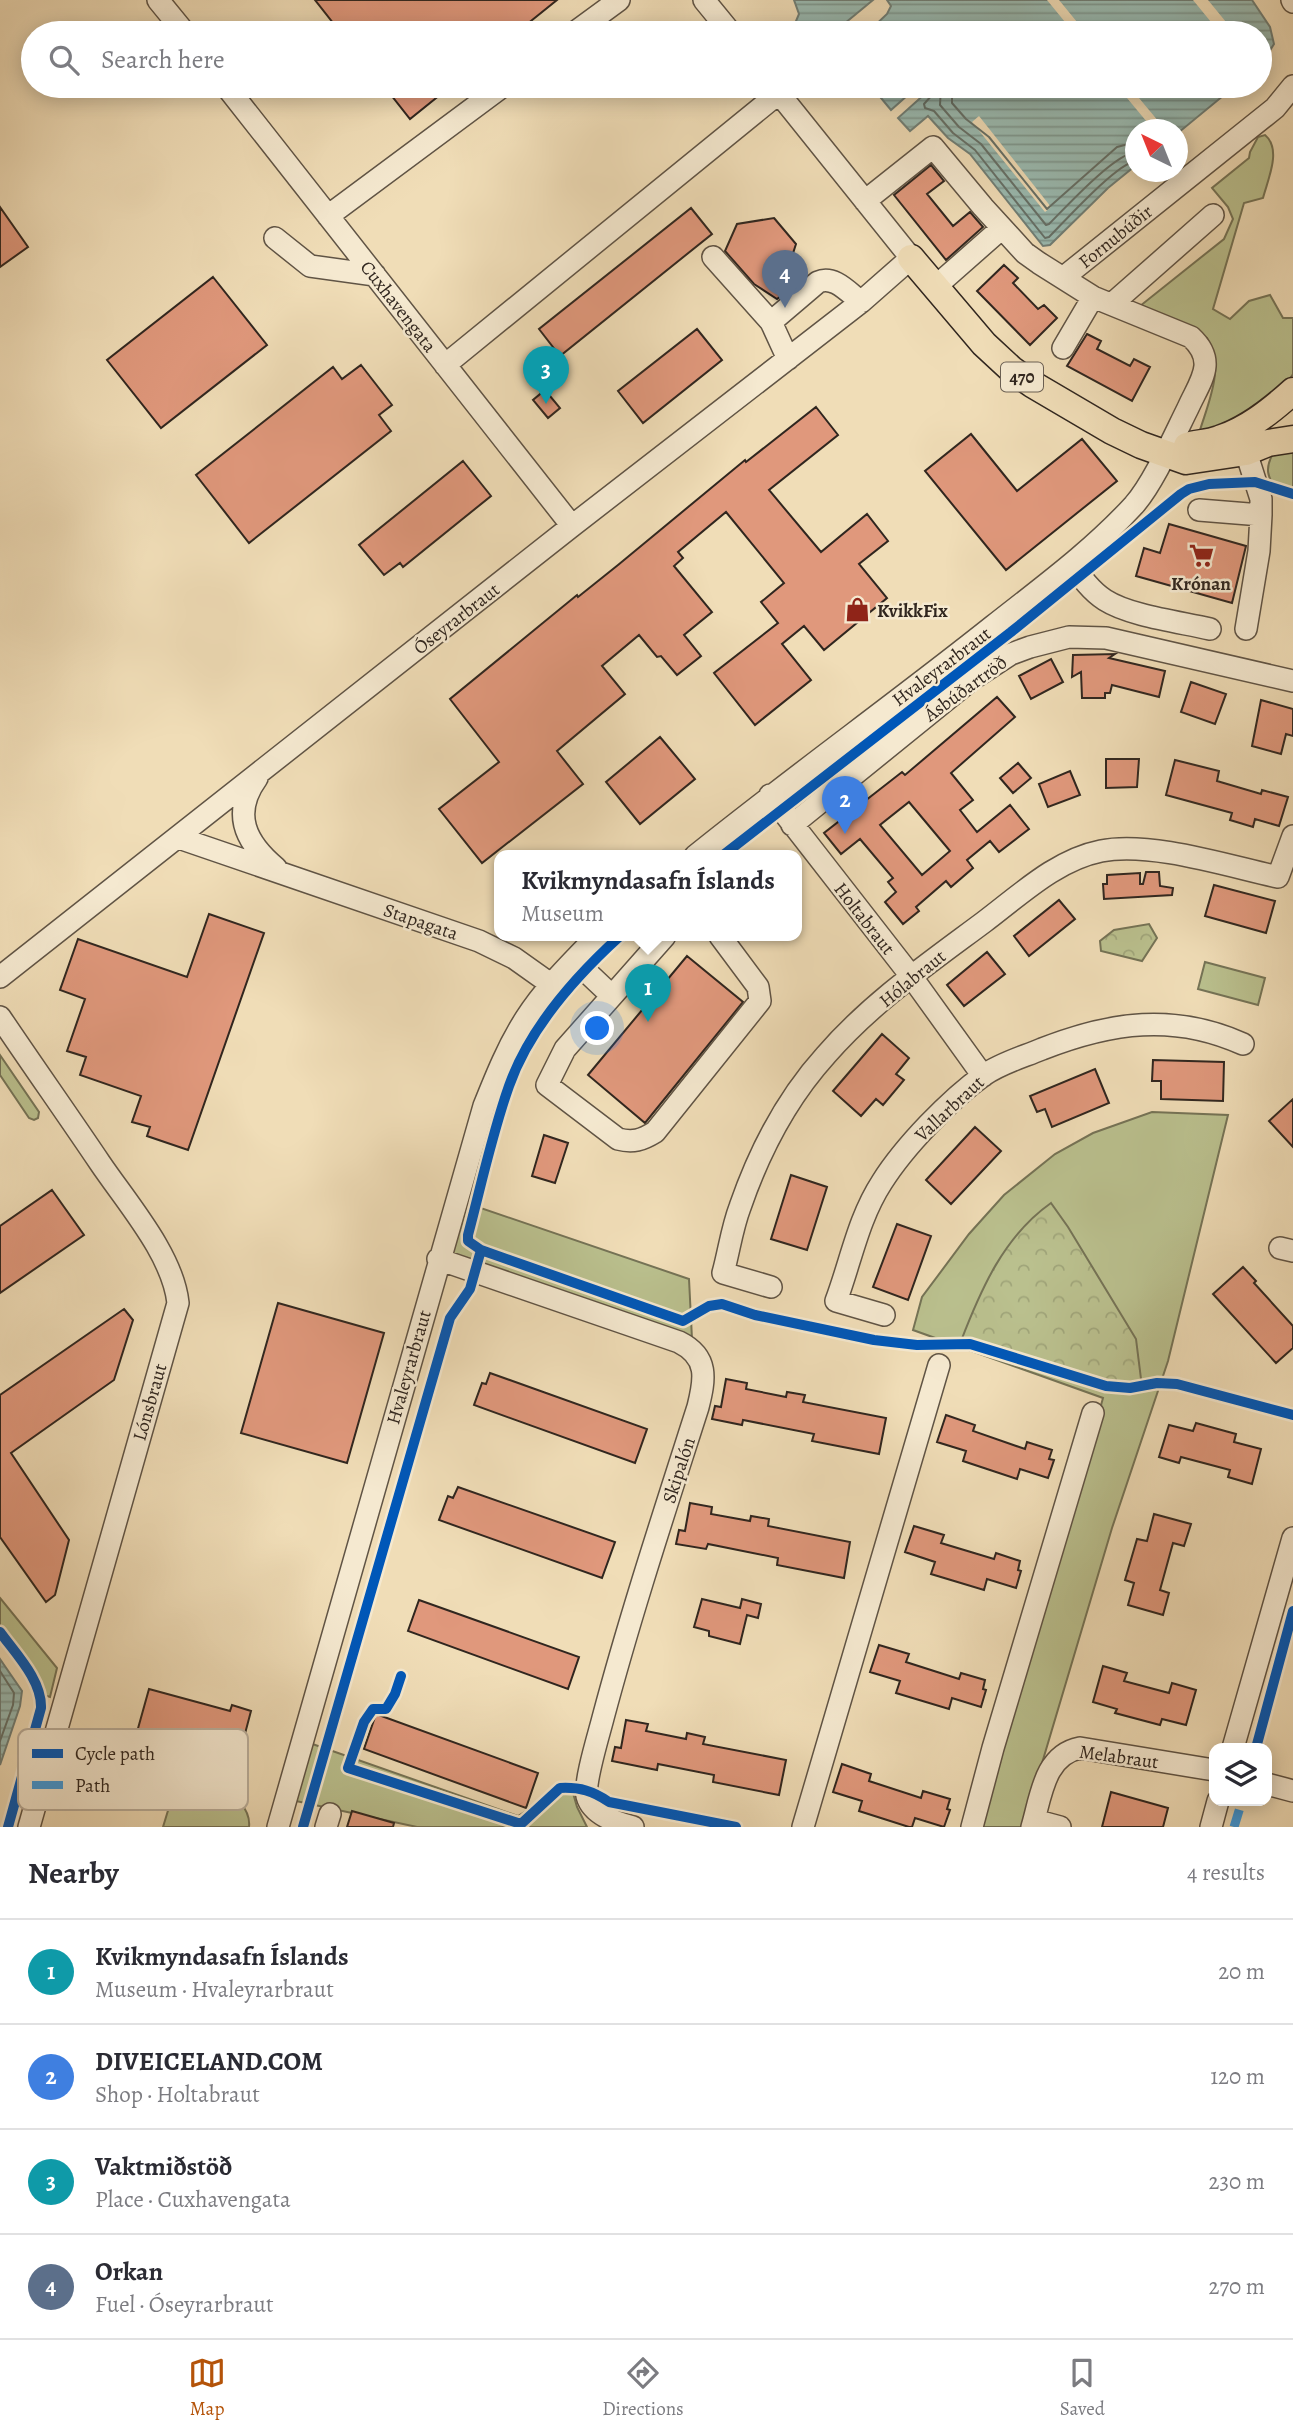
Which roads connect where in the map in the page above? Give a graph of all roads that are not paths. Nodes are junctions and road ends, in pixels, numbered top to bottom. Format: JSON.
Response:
{"nodes":[{"id":1,"x":158,"y":0,"type":"edge"},
{"id":2,"x":619,"y":0,"type":"edge"},
{"id":3,"x":704,"y":0,"type":"edge"},
{"id":4,"x":176,"y":21,"type":"edge"},
{"id":5,"x":590,"y":21,"type":"edge"},
{"id":6,"x":721,"y":21,"type":"edge"},
{"id":7,"x":1293,"y":86,"type":"edge"},
{"id":8,"x":235,"y":98,"type":"edge"},
{"id":9,"x":487,"y":98,"type":"edge"},
{"id":10,"x":766,"y":98,"type":"edge"},
{"id":11,"x":782,"y":98,"type":"edge"},
{"id":12,"x":865,"y":201,"type":"junction"},
{"id":13,"x":1213,"y":215,"type":"dead end"},
{"id":14,"x":328,"y":216,"type":"junction"},
{"id":15,"x":1002,"y":228,"type":"junction"},
{"id":16,"x":275,"y":237,"type":"dead end"},
{"id":17,"x":713,"y":257,"type":"dead end"},
{"id":18,"x":911,"y":258,"type":"junction"},
{"id":19,"x":374,"y":275,"type":"junction"},
{"id":20,"x":1063,"y":277,"type":"junction"},
{"id":21,"x":935,"y":287,"type":"junction"},
{"id":22,"x":1102,"y":300,"type":"junction"},
{"id":23,"x":861,"y":302,"type":"junction"},
{"id":24,"x":773,"y":328,"type":"junction"},
{"id":25,"x":1062,"y":348,"type":"dead end"},
{"id":26,"x":788,"y":359,"type":"junction"},
{"id":27,"x":445,"y":365,"type":"junction"},
{"id":28,"x":1293,"y":391,"type":"edge"},
{"id":29,"x":1293,"y":439,"type":"edge"},
{"id":30,"x":1246,"y":453,"type":"junction"},
{"id":31,"x":1165,"y":454,"type":"junction"},
{"id":32,"x":1199,"y":510,"type":"dead end"},
{"id":33,"x":1261,"y":515,"type":"junction"},
{"id":34,"x":572,"y":526,"type":"junction"},
{"id":35,"x":1072,"y":564,"type":"junction"},
{"id":36,"x":1210,"y":629,"type":"dead end"},
{"id":37,"x":1246,"y":629,"type":"dead end"},
{"id":38,"x":1293,"y":681,"type":"edge"},
{"id":39,"x":263,"y":771,"type":"junction"},
{"id":40,"x":770,"y":795,"type":"junction"},
{"id":41,"x":792,"y":825,"type":"junction"},
{"id":42,"x":1293,"y":836,"type":"edge"},
{"id":43,"x":179,"y":838,"type":"junction"},
{"id":44,"x":702,"y":850,"type":"edge"},
{"id":45,"x":283,"y":874,"type":"junction"},
{"id":46,"x":592,"y":941,"type":"edge"},
{"id":47,"x":660,"y":941,"type":"edge"},
{"id":48,"x":724,"y":941,"type":"edge"},
{"id":49,"x":574,"y":960,"type":"junction"},
{"id":50,"x":911,"y":976,"type":"junction"},
{"id":51,"x":0,"y":977,"type":"edge"},
{"id":52,"x":552,"y":985,"type":"junction"},
{"id":53,"x":611,"y":995,"type":"junction"},
{"id":54,"x":0,"y":1017,"type":"edge"},
{"id":55,"x":1243,"y":1044,"type":"dead end"},
{"id":56,"x":983,"y":1076,"type":"junction"},
{"id":57,"x":438,"y":1259,"type":"junction"},
{"id":58,"x":771,"y":1287,"type":"dead end"},
{"id":59,"x":884,"y":1315,"type":"dead end"},
{"id":60,"x":939,"y":1365,"type":"dead end"},
{"id":61,"x":1093,"y":1413,"type":"dead end"},
{"id":62,"x":1293,"y":1538,"type":"edge"},
{"id":63,"x":57,"y":1729,"type":"edge"},
{"id":64,"x":1234,"y":1743,"type":"edge"},
{"id":65,"x":1209,"y":1769,"type":"edge"},
{"id":66,"x":1272,"y":1785,"type":"edge"},
{"id":67,"x":1293,"y":1791,"type":"edge"},
{"id":68,"x":1217,"y":1806,"type":"edge"},
{"id":69,"x":34,"y":1810,"type":"edge"},
{"id":70,"x":1033,"y":1823,"type":"edge"},
{"id":71,"x":29,"y":1827,"type":"edge"},
{"id":72,"x":278,"y":1827,"type":"edge"},
{"id":73,"x":633,"y":1827,"type":"edge"},
{"id":74,"x":803,"y":1827,"type":"edge"},
{"id":75,"x":972,"y":1827,"type":"edge"},
{"id":76,"x":1060,"y":1827,"type":"edge"},
{"id":77,"x":1211,"y":1827,"type":"edge"}],
"edges":[{"from":1,"to":4,"type":"street"},
{"from":2,"to":5,"type":"street"},
{"from":3,"to":6,"type":"street"},
{"from":7,"to":20,"type":"street","name":"Fornubúðir"},
{"from":8,"to":14,"type":"street","name":"Cuxhavengata"},
{"from":9,"to":14,"type":"street"},
{"from":10,"to":27,"type":"street"},
{"from":11,"to":12,"type":"street"},
{"from":12,"to":15,"type":"street","name":"Fornubúðir"},
{"from":12,"to":18,"type":"street"},
{"from":13,"to":22,"type":"street","name":"Fornubúðir"},
{"from":14,"to":19,"type":"street","name":"Cuxhavengata"},
{"from":15,"to":20,"type":"street","name":"Fornubúðir"},
{"from":15,"to":21,"type":"street"},
{"from":16,"to":19,"type":"street"},
{"from":17,"to":24,"type":"street"},
{"from":18,"to":21,"type":"main road","number":"470"},
{"from":18,"to":23,"type":"street","name":"Óseyrarbraut"},
{"from":19,"to":27,"type":"street","name":"Cuxhavengata"},
{"from":20,"to":22,"type":"street","name":"Fornubúðir"},
{"from":21,"to":31,"type":"main road","number":"470"},
{"from":22,"to":25,"type":"street","name":"Fornubúðir"},
{"from":22,"to":31,"type":"street","name":"Fornubúðir"},
{"from":23,"to":24,"type":"street"},
{"from":23,"to":26,"type":"street","name":"Óseyrarbraut"},
{"from":24,"to":26,"type":"street"},
{"from":26,"to":34,"type":"street","name":"Óseyrarbraut"},
{"from":27,"to":34,"type":"street","name":"Cuxhavengata"},
{"from":28,"to":31,"type":"main road"},
{"from":29,"to":30,"type":"main road","number":"470"},
{"from":30,"to":31,"type":"main road","number":"470"},
{"from":30,"to":33,"type":"street"},
{"from":31,"to":35,"type":"street","name":"Hvaleyrarbraut"},
{"from":32,"to":33,"type":"street"},
{"from":33,"to":37,"type":"street"},
{"from":34,"to":39,"type":"street","name":"Óseyrarbraut"},
{"from":35,"to":36,"type":"street"},
{"from":35,"to":40,"type":"street","name":"Hvaleyrarbraut"},
{"from":38,"to":41,"type":"street","name":"Ásbúðartröð"},
{"from":39,"to":43,"type":"street","name":"Óseyrarbraut"},
{"from":39,"to":45,"type":"street","name":"Stapagata"},
{"from":40,"to":41,"type":"street","name":"Holtabraut"},
{"from":40,"to":44,"type":"street","name":"Hvaleyrarbraut"},
{"from":41,"to":50,"type":"street","name":"Holtabraut"},
{"from":42,"to":50,"type":"street","name":"Hólabraut"},
{"from":43,"to":45,"type":"street","name":"Stapagata"},
{"from":43,"to":51,"type":"street","name":"Óseyrarbraut"},
{"from":45,"to":52,"type":"street","name":"Stapagata"},
{"from":46,"to":49,"type":"street","name":"Hvaleyrarbraut"},
{"from":47,"to":53,"type":"street"},
{"from":48,"to":53,"type":"street"},
{"from":49,"to":52,"type":"street","name":"Hvaleyrarbraut"},
{"from":49,"to":53,"type":"street"},
{"from":50,"to":56,"type":"street","name":"Holtabraut"},
{"from":50,"to":58,"type":"street","name":"Hólabraut"},
{"from":52,"to":57,"type":"street","name":"Hvaleyrarbraut"},
{"from":54,"to":63,"type":"street","name":"Lónsbraut"},
{"from":55,"to":56,"type":"street","name":"Vallarbraut"},
{"from":56,"to":59,"type":"street","name":"Vallarbraut"},
{"from":57,"to":72,"type":"street","name":"Hvaleyrarbraut"},
{"from":57,"to":73,"type":"street","name":"Skipalón"},
{"from":60,"to":74,"type":"street"},
{"from":61,"to":75,"type":"street"},
{"from":62,"to":64,"type":"street"},
{"from":65,"to":70,"type":"street","name":"Melabraut"},
{"from":66,"to":67,"type":"street"},
{"from":68,"to":77,"type":"street"},
{"from":69,"to":71,"type":"street","name":"Lónsbraut"},
{"from":70,"to":76,"type":"street"}]}
